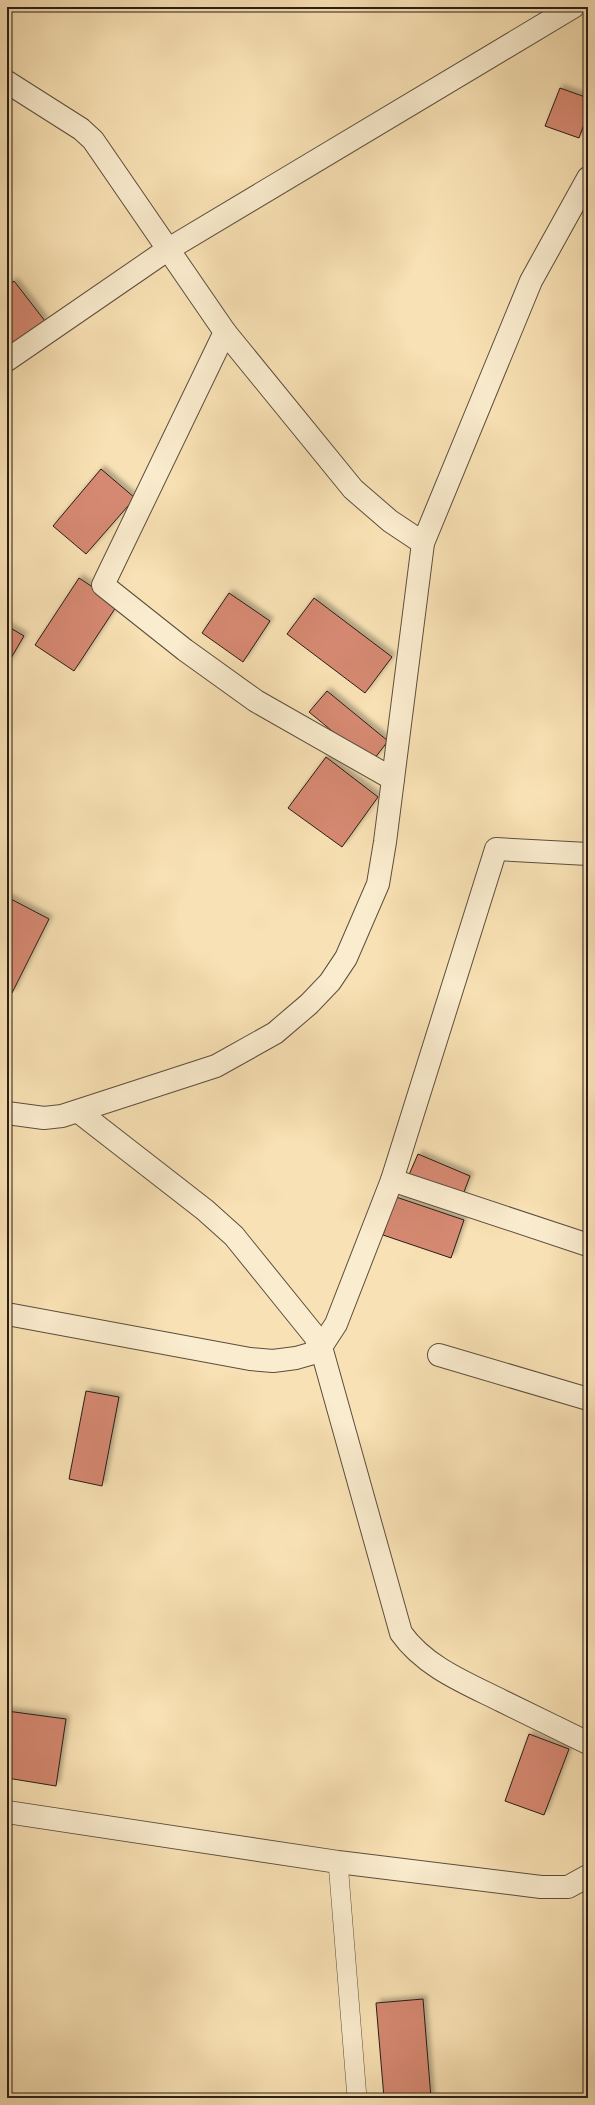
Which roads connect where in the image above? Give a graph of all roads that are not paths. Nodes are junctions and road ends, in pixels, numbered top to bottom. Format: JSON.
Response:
{"nodes":[{"id":1,"x":573,"y":7,"type":"edge"},
{"id":2,"x":7,"y":82,"type":"edge"},
{"id":3,"x":588,"y":178,"type":"edge"},
{"id":4,"x":167,"y":250,"type":"junction"},
{"id":5,"x":225,"y":332,"type":"junction"},
{"id":6,"x":7,"y":360,"type":"edge"},
{"id":7,"x":424,"y":543,"type":"junction"},
{"id":8,"x":393,"y":779,"type":"junction"},
{"id":9,"x":588,"y":854,"type":"edge"},
{"id":10,"x":79,"y":1112,"type":"junction"},
{"id":11,"x":7,"y":1113,"type":"edge"},
{"id":12,"x":392,"y":1180,"type":"junction"},
{"id":13,"x":588,"y":1245,"type":"edge"},
{"id":14,"x":7,"y":1314,"type":"edge"},
{"id":15,"x":321,"y":1347,"type":"junction"},
{"id":16,"x":439,"y":1355,"type":"dead end"},
{"id":17,"x":588,"y":1399,"type":"edge"},
{"id":18,"x":588,"y":1743,"type":"edge"},
{"id":19,"x":7,"y":1812,"type":"edge"},
{"id":20,"x":338,"y":1862,"type":"junction"},
{"id":21,"x":588,"y":1876,"type":"edge"},
{"id":22,"x":357,"y":2098,"type":"edge"}],
"edges":[{"from":1,"to":4,"type":"street"},
{"from":2,"to":4,"type":"street"},
{"from":3,"to":7,"type":"street"},
{"from":4,"to":5,"type":"street"},
{"from":4,"to":6,"type":"street"},
{"from":5,"to":7,"type":"street"},
{"from":5,"to":8,"type":"street"},
{"from":7,"to":8,"type":"street"},
{"from":8,"to":10,"type":"street"},
{"from":9,"to":12,"type":"street"},
{"from":10,"to":11,"type":"street"},
{"from":10,"to":15,"type":"street"},
{"from":12,"to":13,"type":"street"},
{"from":12,"to":15,"type":"street"},
{"from":14,"to":15,"type":"street"},
{"from":15,"to":18,"type":"street"},
{"from":16,"to":17,"type":"street"},
{"from":19,"to":20,"type":"street"},
{"from":20,"to":21,"type":"street"},
{"from":20,"to":22,"type":"lane"}]}
